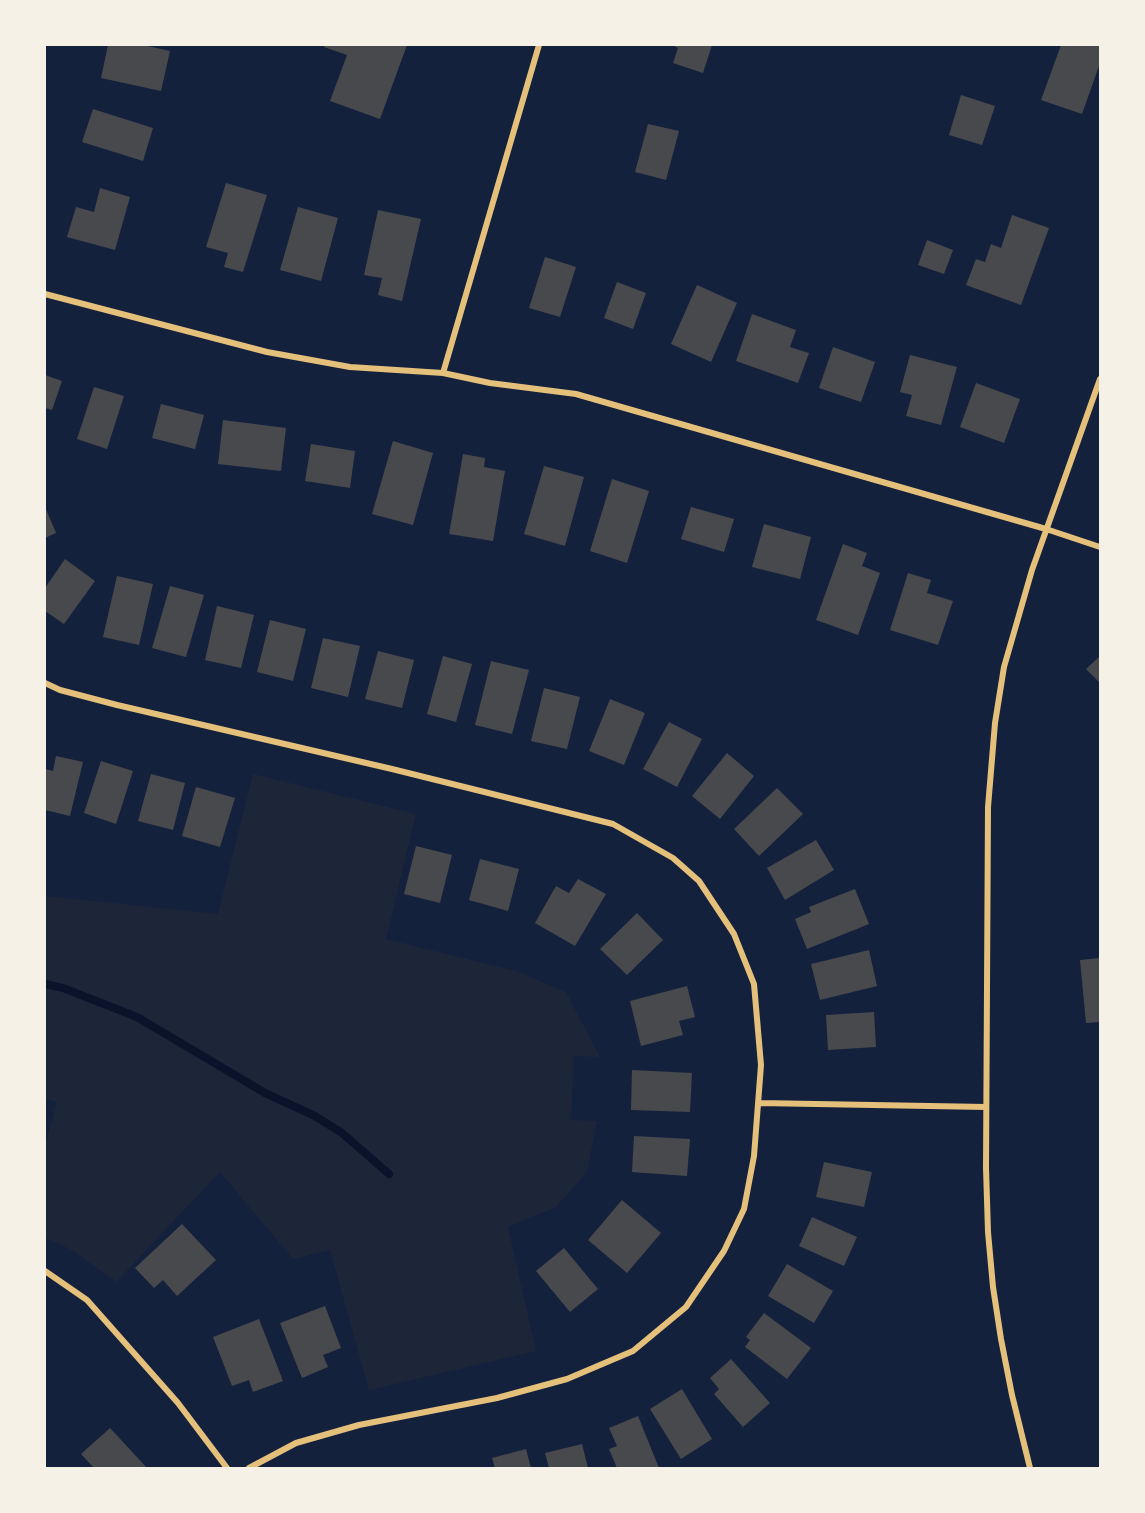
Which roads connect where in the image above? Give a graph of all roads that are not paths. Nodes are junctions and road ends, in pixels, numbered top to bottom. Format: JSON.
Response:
{"nodes":[{"id":1,"x":539,"y":45,"type":"edge"},
{"id":2,"x":45,"y":294,"type":"edge"},
{"id":3,"x":444,"y":373,"type":"junction"},
{"id":4,"x":1100,"y":379,"type":"edge"},
{"id":5,"x":1046,"y":529,"type":"junction"},
{"id":6,"x":1100,"y":547,"type":"edge"},
{"id":7,"x":45,"y":683,"type":"edge"},
{"id":8,"x":759,"y":1103,"type":"junction"},
{"id":9,"x":986,"y":1107,"type":"junction"},
{"id":10,"x":45,"y":1270,"type":"edge"},
{"id":11,"x":227,"y":1468,"type":"edge"},
{"id":12,"x":249,"y":1468,"type":"edge"},
{"id":13,"x":1030,"y":1468,"type":"edge"}],
"edges":[{"from":1,"to":3,"type":"street"},
{"from":2,"to":3,"type":"street"},
{"from":3,"to":5,"type":"street"},
{"from":4,"to":5,"type":"street"},
{"from":5,"to":6,"type":"street"},
{"from":5,"to":9,"type":"street"},
{"from":7,"to":8,"type":"street"},
{"from":8,"to":9,"type":"street"},
{"from":8,"to":12,"type":"street"},
{"from":9,"to":13,"type":"street"},
{"from":10,"to":11,"type":"street"}]}
